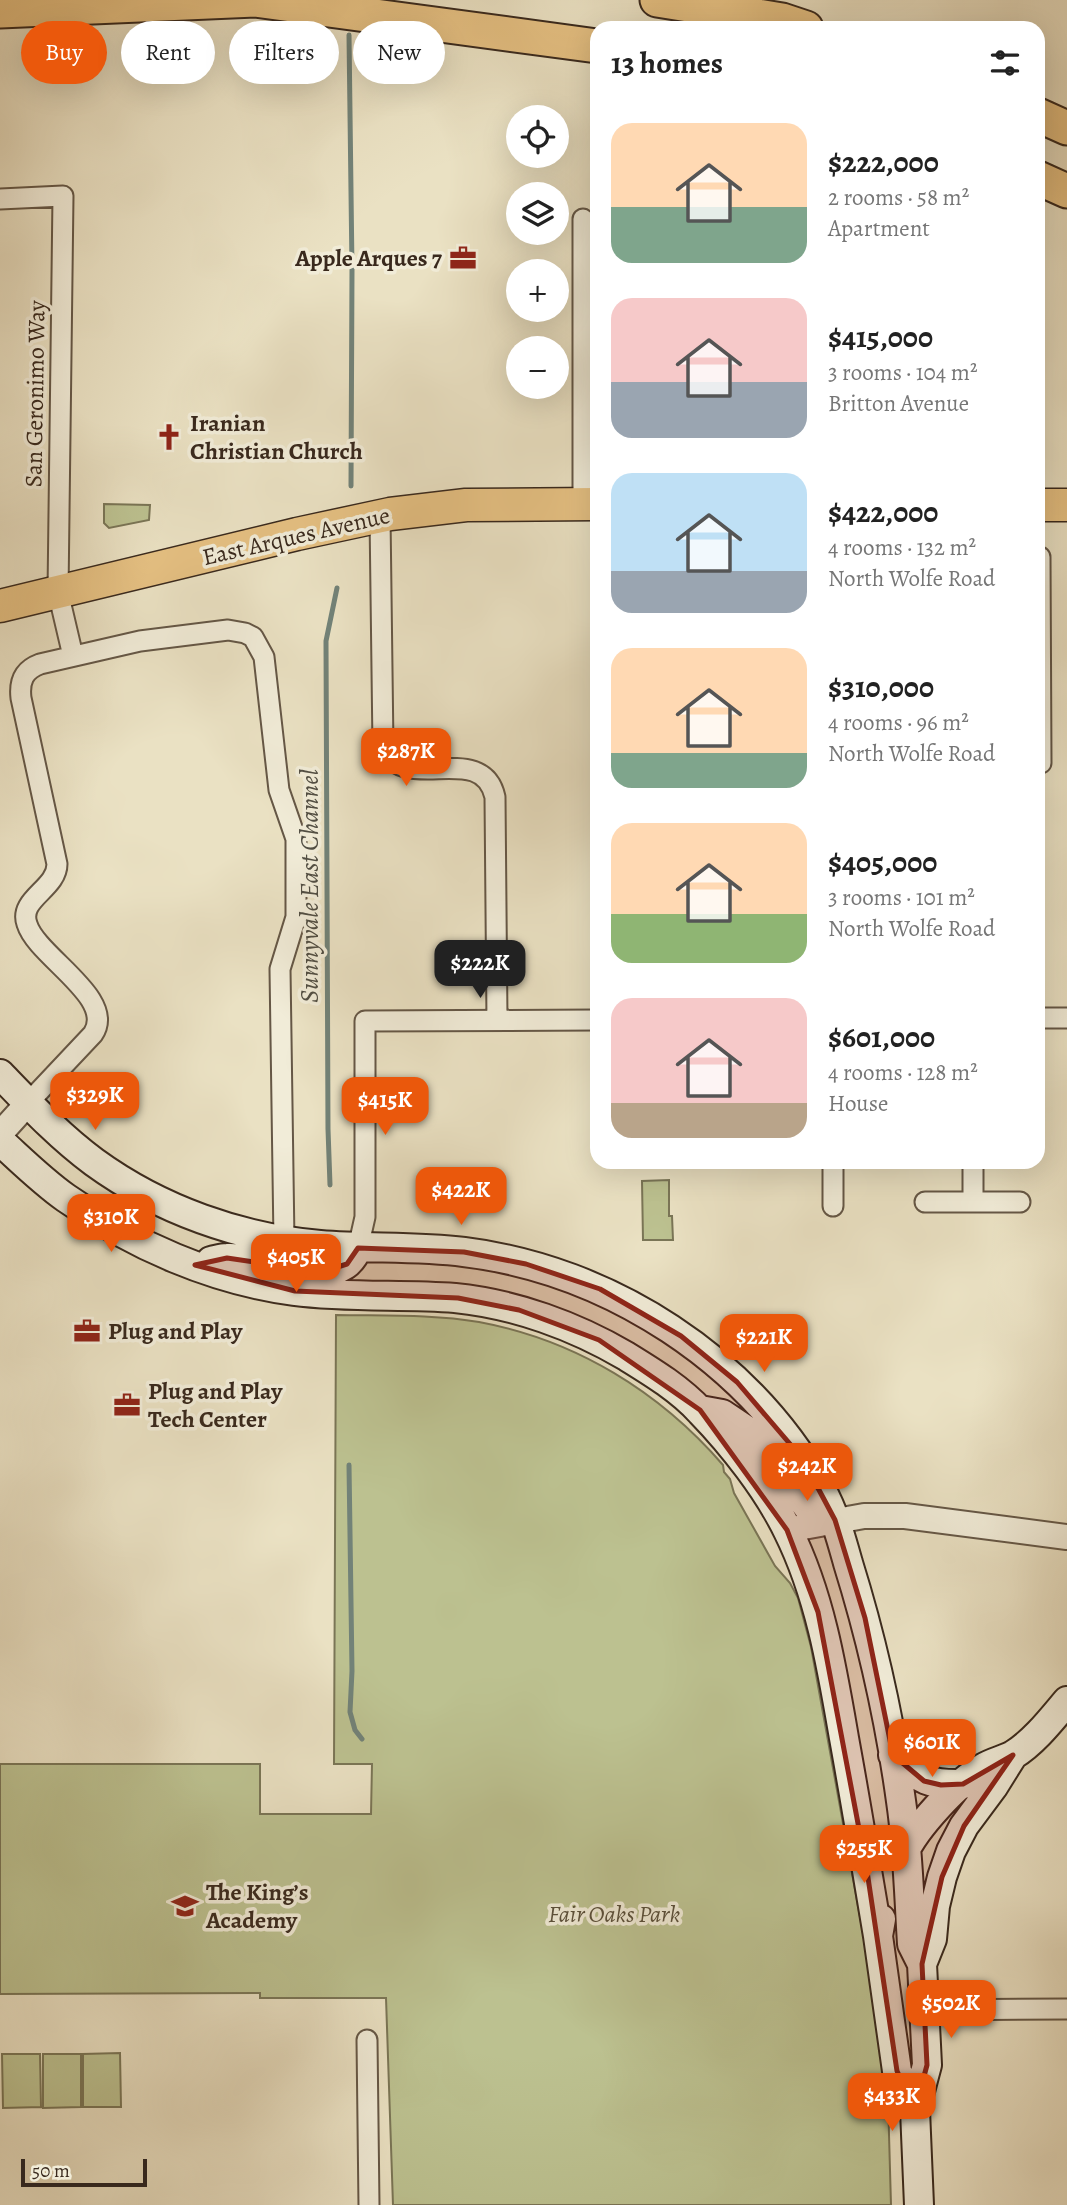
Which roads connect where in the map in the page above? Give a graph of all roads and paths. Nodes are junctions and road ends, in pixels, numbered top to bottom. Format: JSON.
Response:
{"nodes":[{"id":1,"x":257,"y":0,"type":"edge"},
{"id":2,"x":657,"y":0,"type":"edge"},
{"id":3,"x":0,"y":11,"type":"edge"},
{"id":4,"x":785,"y":21,"type":"edge"},
{"id":5,"x":508,"y":33,"type":"junction"},
{"id":6,"x":590,"y":45,"type":"edge"},
{"id":7,"x":590,"y":55,"type":"edge"},
{"id":8,"x":1045,"y":118,"type":"edge"},
{"id":9,"x":1067,"y":128,"type":"edge"},
{"id":10,"x":1045,"y":181,"type":"edge"},
{"id":11,"x":1067,"y":191,"type":"edge"},
{"id":12,"x":0,"y":199,"type":"edge"},
{"id":13,"x":583,"y":219,"type":"dead end"},
{"id":14,"x":590,"y":504,"type":"edge"},
{"id":15,"x":1045,"y":505,"type":"edge"},
{"id":16,"x":1067,"y":505,"type":"edge"},
{"id":17,"x":380,"y":516,"type":"junction"},
{"id":18,"x":58,"y":592,"type":"junction"},
{"id":19,"x":0,"y":606,"type":"edge"},
{"id":20,"x":73,"y":656,"type":"junction"},
{"id":21,"x":1045,"y":1018,"type":"edge"},
{"id":22,"x":1067,"y":1018,"type":"edge"},
{"id":23,"x":497,"y":1020,"type":"junction"},
{"id":24,"x":590,"y":1020,"type":"edge"},
{"id":25,"x":0,"y":1074,"type":"edge"},
{"id":26,"x":28,"y":1103,"type":"junction"},
{"id":27,"x":0,"y":1134,"type":"edge"},
{"id":28,"x":0,"y":1141,"type":"edge"},
{"id":29,"x":833,"y":1169,"type":"edge"},
{"id":30,"x":973,"y":1169,"type":"edge"},
{"id":31,"x":925,"y":1202,"type":"dead end"},
{"id":32,"x":973,"y":1202,"type":"junction"},
{"id":33,"x":1020,"y":1202,"type":"dead end"},
{"id":34,"x":833,"y":1206,"type":"dead end"},
{"id":35,"x":284,"y":1241,"type":"junction"},
{"id":36,"x":358,"y":1248,"type":"junction"},
{"id":37,"x":195,"y":1265,"type":"junction"},
{"id":38,"x":700,"y":1410,"type":"junction"},
{"id":39,"x":835,"y":1520,"type":"junction"},
{"id":40,"x":788,"y":1530,"type":"junction"},
{"id":41,"x":1067,"y":1537,"type":"edge"},
{"id":42,"x":1067,"y":1701,"type":"edge"},
{"id":43,"x":893,"y":1755,"type":"junction"},
{"id":44,"x":1013,"y":1755,"type":"junction"},
{"id":45,"x":963,"y":1784,"type":"junction"},
{"id":46,"x":906,"y":1849,"type":"junction"},
{"id":47,"x":878,"y":1936,"type":"junction"},
{"id":48,"x":922,"y":1964,"type":"junction"},
{"id":49,"x":1067,"y":2009,"type":"edge"},
{"id":50,"x":925,"y":2010,"type":"junction"},
{"id":51,"x":366,"y":2040,"type":"dead end"},
{"id":52,"x":915,"y":2110,"type":"junction"},
{"id":53,"x":369,"y":2205,"type":"edge"},
{"id":54,"x":919,"y":2205,"type":"edge"}],
"edges":[{"from":1,"to":3,"type":"highway"},
{"from":1,"to":5,"type":"highway"},
{"from":2,"to":4,"type":"highway"},
{"from":5,"to":6,"type":"highway"},
{"from":5,"to":7,"type":"highway"},
{"from":8,"to":9,"type":"highway"},
{"from":10,"to":11,"type":"highway"},
{"from":12,"to":18,"type":"street","name":"San Geronimo Way"},
{"from":13,"to":14,"type":"street"},
{"from":14,"to":17,"type":"main road","name":"East Arques Avenue"},
{"from":15,"to":16,"type":"main road"},
{"from":17,"to":18,"type":"main road","name":"East Arques Avenue"},
{"from":17,"to":23,"type":"street"},
{"from":18,"to":19,"type":"main road","name":"East Arques Avenue"},
{"from":18,"to":20,"type":"street","name":"San Geronimo Way"},
{"from":20,"to":26,"type":"street"},
{"from":20,"to":35,"type":"street"},
{"from":21,"to":22,"type":"street"},
{"from":23,"to":24,"type":"street"},
{"from":23,"to":36,"type":"street"},
{"from":25,"to":26,"type":"main road"},
{"from":26,"to":27,"type":"street"},
{"from":26,"to":35,"type":"main road"},
{"from":28,"to":37,"type":"main road"},
{"from":29,"to":34,"type":"street"},
{"from":30,"to":32,"type":"street"},
{"from":31,"to":32,"type":"street"},
{"from":32,"to":33,"type":"street"},
{"from":35,"to":36,"type":"main road"},
{"from":36,"to":37,"type":"main road"},
{"from":36,"to":39,"type":"main road"},
{"from":37,"to":38,"type":"main road"},
{"from":38,"to":39,"type":"main road"},
{"from":38,"to":40,"type":"main road"},
{"from":39,"to":40,"type":"street"},
{"from":39,"to":41,"type":"street"},
{"from":39,"to":43,"type":"main road"},
{"from":40,"to":47,"type":"main road"},
{"from":42,"to":44,"type":"main road"},
{"from":43,"to":45,"type":"main road"},
{"from":43,"to":46,"type":"main road"},
{"from":44,"to":45,"type":"main road"},
{"from":44,"to":48,"type":"main road"},
{"from":45,"to":46,"type":"main road"},
{"from":46,"to":47,"type":"main road"},
{"from":46,"to":48,"type":"main road"},
{"from":47,"to":52,"type":"main road"},
{"from":48,"to":50,"type":"main road"},
{"from":49,"to":50,"type":"street"},
{"from":50,"to":52,"type":"main road"},
{"from":51,"to":53,"type":"street"},
{"from":52,"to":54,"type":"main road"}]}
